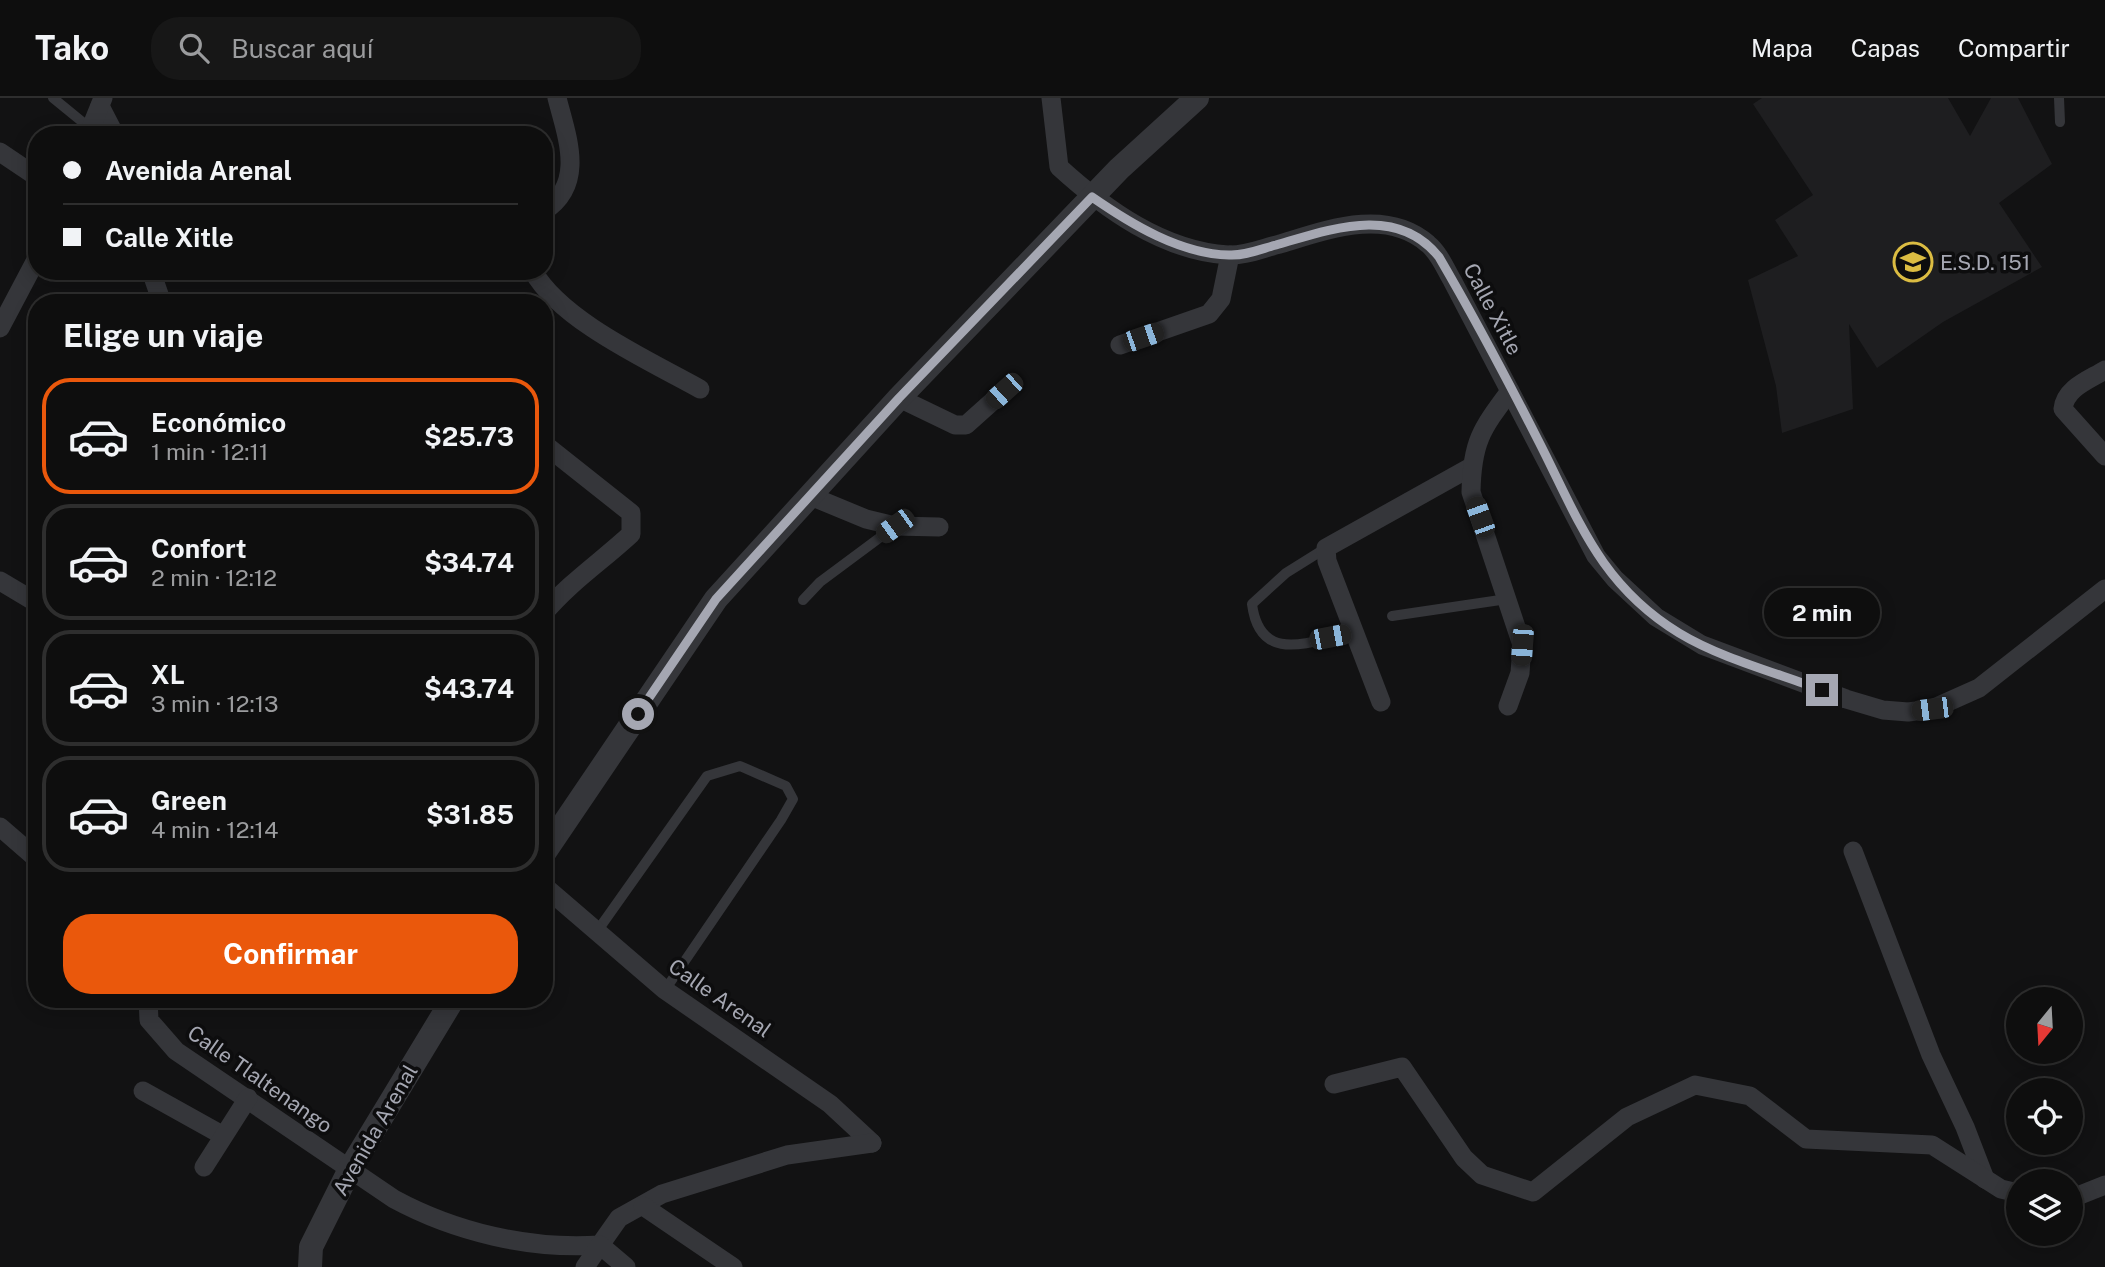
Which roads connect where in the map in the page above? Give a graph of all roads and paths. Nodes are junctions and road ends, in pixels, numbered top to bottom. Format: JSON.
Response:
{"nodes":[{"id":1,"x":53,"y":98,"type":"edge"},
{"id":2,"x":557,"y":98,"type":"edge"},
{"id":3,"x":1051,"y":98,"type":"edge"},
{"id":4,"x":1197,"y":98,"type":"edge"},
{"id":5,"x":2059,"y":98,"type":"edge"},
{"id":6,"x":102,"y":102,"type":"edge"},
{"id":7,"x":2060,"y":122,"type":"dead end"},
{"id":8,"x":83,"y":126,"type":"edge"},
{"id":9,"x":92,"y":126,"type":"edge"},
{"id":10,"x":112,"y":126,"type":"edge"},
{"id":11,"x":0,"y":152,"type":"edge"},
{"id":12,"x":28,"y":171,"type":"edge"},
{"id":13,"x":1092,"y":197,"type":"junction"},
{"id":14,"x":553,"y":205,"type":"edge"},
{"id":15,"x":1230,"y":256,"type":"junction"},
{"id":16,"x":28,"y":275,"type":"edge"},
{"id":17,"x":553,"y":304,"type":"edge"},
{"id":18,"x":0,"y":328,"type":"edge"},
{"id":19,"x":1121,"y":345,"type":"dead end"},
{"id":20,"x":2105,"y":370,"type":"edge"},
{"id":21,"x":700,"y":389,"type":"dead end"},
{"id":22,"x":1004,"y":391,"type":"dead end"},
{"id":23,"x":1510,"y":391,"type":"junction"},
{"id":24,"x":899,"y":398,"type":"junction"},
{"id":25,"x":553,"y":451,"type":"edge"},
{"id":26,"x":2105,"y":456,"type":"edge"},
{"id":27,"x":1471,"y":467,"type":"junction"},
{"id":28,"x":808,"y":495,"type":"junction"},
{"id":29,"x":895,"y":526,"type":"junction"},
{"id":30,"x":939,"y":527,"type":"dead end"},
{"id":31,"x":1326,"y":548,"type":"junction"},
{"id":32,"x":0,"y":581,"type":"edge"},
{"id":33,"x":2105,"y":589,"type":"edge"},
{"id":34,"x":28,"y":598,"type":"edge"},
{"id":35,"x":1507,"y":599,"type":"junction"},
{"id":36,"x":803,"y":600,"type":"dead end"},
{"id":37,"x":553,"y":602,"type":"edge"},
{"id":38,"x":1392,"y":616,"type":"dead end"},
{"id":39,"x":1354,"y":632,"type":"junction"},
{"id":40,"x":1381,"y":702,"type":"dead end"},
{"id":41,"x":1508,"y":706,"type":"dead end"},
{"id":42,"x":0,"y":827,"type":"edge"},
{"id":43,"x":553,"y":840,"type":"edge"},
{"id":44,"x":28,"y":851,"type":"edge"},
{"id":45,"x":1853,"y":851,"type":"dead end"},
{"id":46,"x":553,"y":893,"type":"edge"},
{"id":47,"x":598,"y":930,"type":"junction"},
{"id":48,"x":665,"y":990,"type":"junction"},
{"id":49,"x":148,"y":1008,"type":"edge"},
{"id":50,"x":448,"y":1008,"type":"edge"},
{"id":51,"x":1334,"y":1084,"type":"dead end"},
{"id":52,"x":143,"y":1091,"type":"dead end"},
{"id":53,"x":248,"y":1098,"type":"junction"},
{"id":54,"x":222,"y":1135,"type":"junction"},
{"id":55,"x":204,"y":1167,"type":"dead end"},
{"id":56,"x":350,"y":1169,"type":"junction"},
{"id":57,"x":1984,"y":1179,"type":"junction"},
{"id":58,"x":2105,"y":1185,"type":"edge"},
{"id":59,"x":2006,"y":1190,"type":"edge"},
{"id":60,"x":2083,"y":1194,"type":"edge"},
{"id":61,"x":643,"y":1206,"type":"junction"},
{"id":62,"x":600,"y":1245,"type":"junction"},
{"id":63,"x":310,"y":1267,"type":"edge"},
{"id":64,"x":585,"y":1267,"type":"edge"},
{"id":65,"x":626,"y":1267,"type":"edge"},
{"id":66,"x":733,"y":1267,"type":"edge"}],
"edges":[{"from":1,"to":8,"type":"lane"},
{"from":2,"to":14,"type":"street"},
{"from":3,"to":13,"type":"street","name":"Calle Xitle"},
{"from":4,"to":13,"type":"street"},
{"from":5,"to":7,"type":"lane"},
{"from":6,"to":9,"type":"street"},
{"from":6,"to":10,"type":"street"},
{"from":11,"to":12,"type":"street"},
{"from":13,"to":15,"type":"street","name":"Calle Xitle"},
{"from":13,"to":24,"type":"street"},
{"from":15,"to":19,"type":"street"},
{"from":15,"to":23,"type":"street","name":"Calle Xitle"},
{"from":16,"to":18,"type":"street"},
{"from":17,"to":21,"type":"street"},
{"from":20,"to":26,"type":"street"},
{"from":22,"to":24,"type":"street"},
{"from":23,"to":27,"type":"street"},
{"from":23,"to":33,"type":"street","name":"Calle Xitle"},
{"from":24,"to":28,"type":"street"},
{"from":25,"to":37,"type":"street"},
{"from":27,"to":31,"type":"street"},
{"from":27,"to":35,"type":"street"},
{"from":28,"to":29,"type":"street"},
{"from":28,"to":43,"type":"street"},
{"from":29,"to":30,"type":"street"},
{"from":29,"to":36,"type":"lane"},
{"from":31,"to":39,"type":"street"},
{"from":31,"to":39,"type":"lane"},
{"from":32,"to":34,"type":"street"},
{"from":35,"to":38,"type":"lane"},
{"from":35,"to":41,"type":"street"},
{"from":39,"to":40,"type":"street"},
{"from":42,"to":44,"type":"street"},
{"from":45,"to":57,"type":"street"},
{"from":46,"to":47,"type":"street","name":"Calle Arenal"},
{"from":47,"to":48,"type":"street","name":"Calle Arenal"},
{"from":47,"to":48,"type":"lane"},
{"from":48,"to":61,"type":"street","name":"Calle Arenal"},
{"from":49,"to":53,"type":"street","name":"Calle Tlaltenango"},
{"from":50,"to":56,"type":"street","name":"Avenida Arenal"},
{"from":51,"to":57,"type":"street"},
{"from":52,"to":54,"type":"street"},
{"from":53,"to":54,"type":"street"},
{"from":53,"to":56,"type":"street","name":"Calle Tlaltenango"},
{"from":54,"to":55,"type":"street"},
{"from":56,"to":62,"type":"street","name":"Calle Tlaltenango"},
{"from":56,"to":63,"type":"street","name":"Avenida Arenal"},
{"from":57,"to":59,"type":"street"},
{"from":58,"to":60,"type":"street"},
{"from":61,"to":62,"type":"street"},
{"from":61,"to":66,"type":"street"},
{"from":62,"to":64,"type":"street"},
{"from":62,"to":65,"type":"street"}]}
